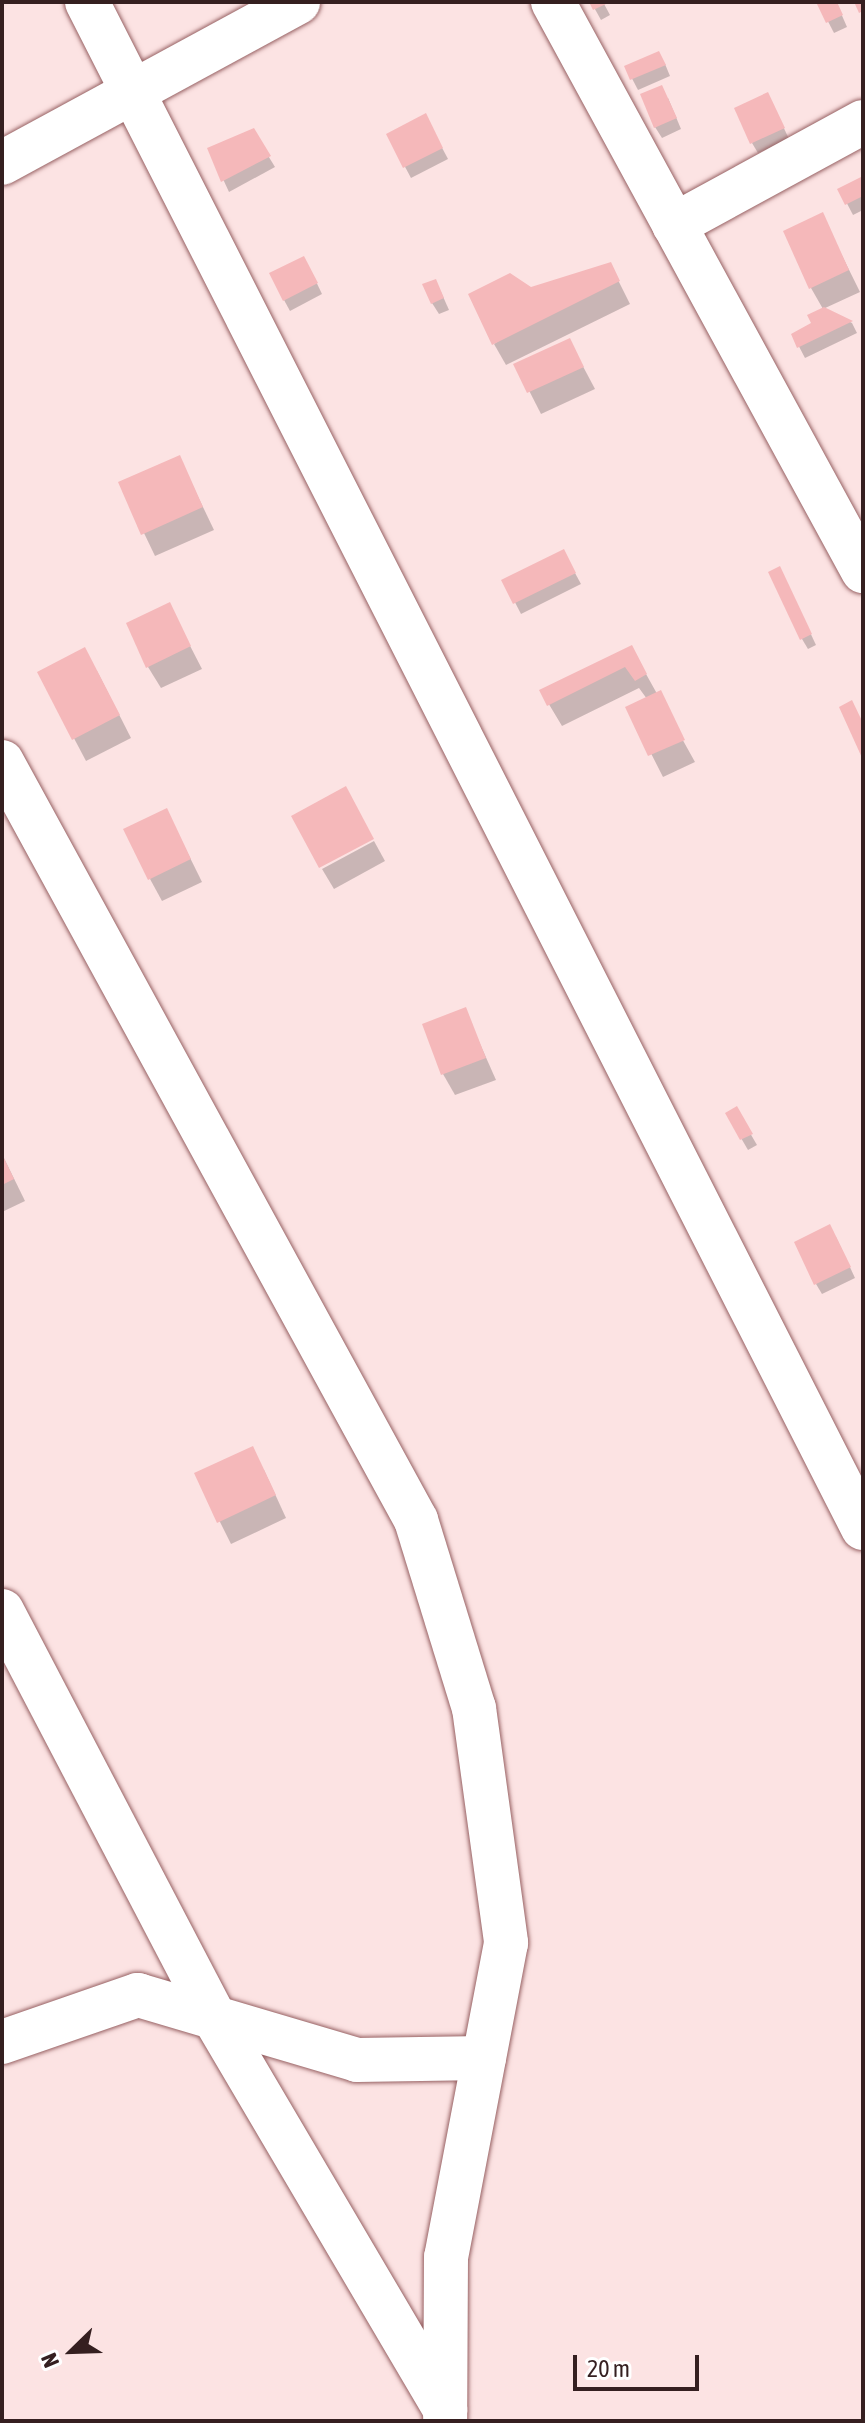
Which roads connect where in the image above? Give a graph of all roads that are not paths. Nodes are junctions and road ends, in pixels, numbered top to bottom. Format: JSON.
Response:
{"nodes":[{"id":1,"x":87,"y":2,"type":"edge"},
{"id":2,"x":298,"y":2,"type":"edge"},
{"id":3,"x":553,"y":2,"type":"edge"},
{"id":4,"x":133,"y":91,"type":"junction"},
{"id":5,"x":863,"y":122,"type":"edge"},
{"id":6,"x":2,"y":163,"type":"edge"},
{"id":7,"x":674,"y":225,"type":"junction"},
{"id":8,"x":850,"y":515,"type":"edge"},
{"id":9,"x":863,"y":571,"type":"edge"},
{"id":10,"x":2,"y":762,"type":"edge"},
{"id":11,"x":863,"y":1528,"type":"edge"},
{"id":12,"x":2,"y":1611,"type":"edge"},
{"id":13,"x":215,"y":2019,"type":"junction"},
{"id":14,"x":2,"y":2042,"type":"edge"},
{"id":15,"x":484,"y":2058,"type":"junction"},
{"id":16,"x":447,"y":2417,"type":"edge"}],
"edges":[{"from":1,"to":4,"type":"street"},
{"from":2,"to":4,"type":"street"},
{"from":3,"to":7,"type":"street"},
{"from":4,"to":6,"type":"street"},
{"from":4,"to":11,"type":"street"},
{"from":5,"to":7,"type":"street"},
{"from":7,"to":8,"type":"street"},
{"from":8,"to":9,"type":"street"},
{"from":10,"to":15,"type":"street"},
{"from":12,"to":13,"type":"street"},
{"from":13,"to":14,"type":"street"},
{"from":13,"to":15,"type":"street"},
{"from":13,"to":16,"type":"street"},
{"from":15,"to":16,"type":"street"}]}
